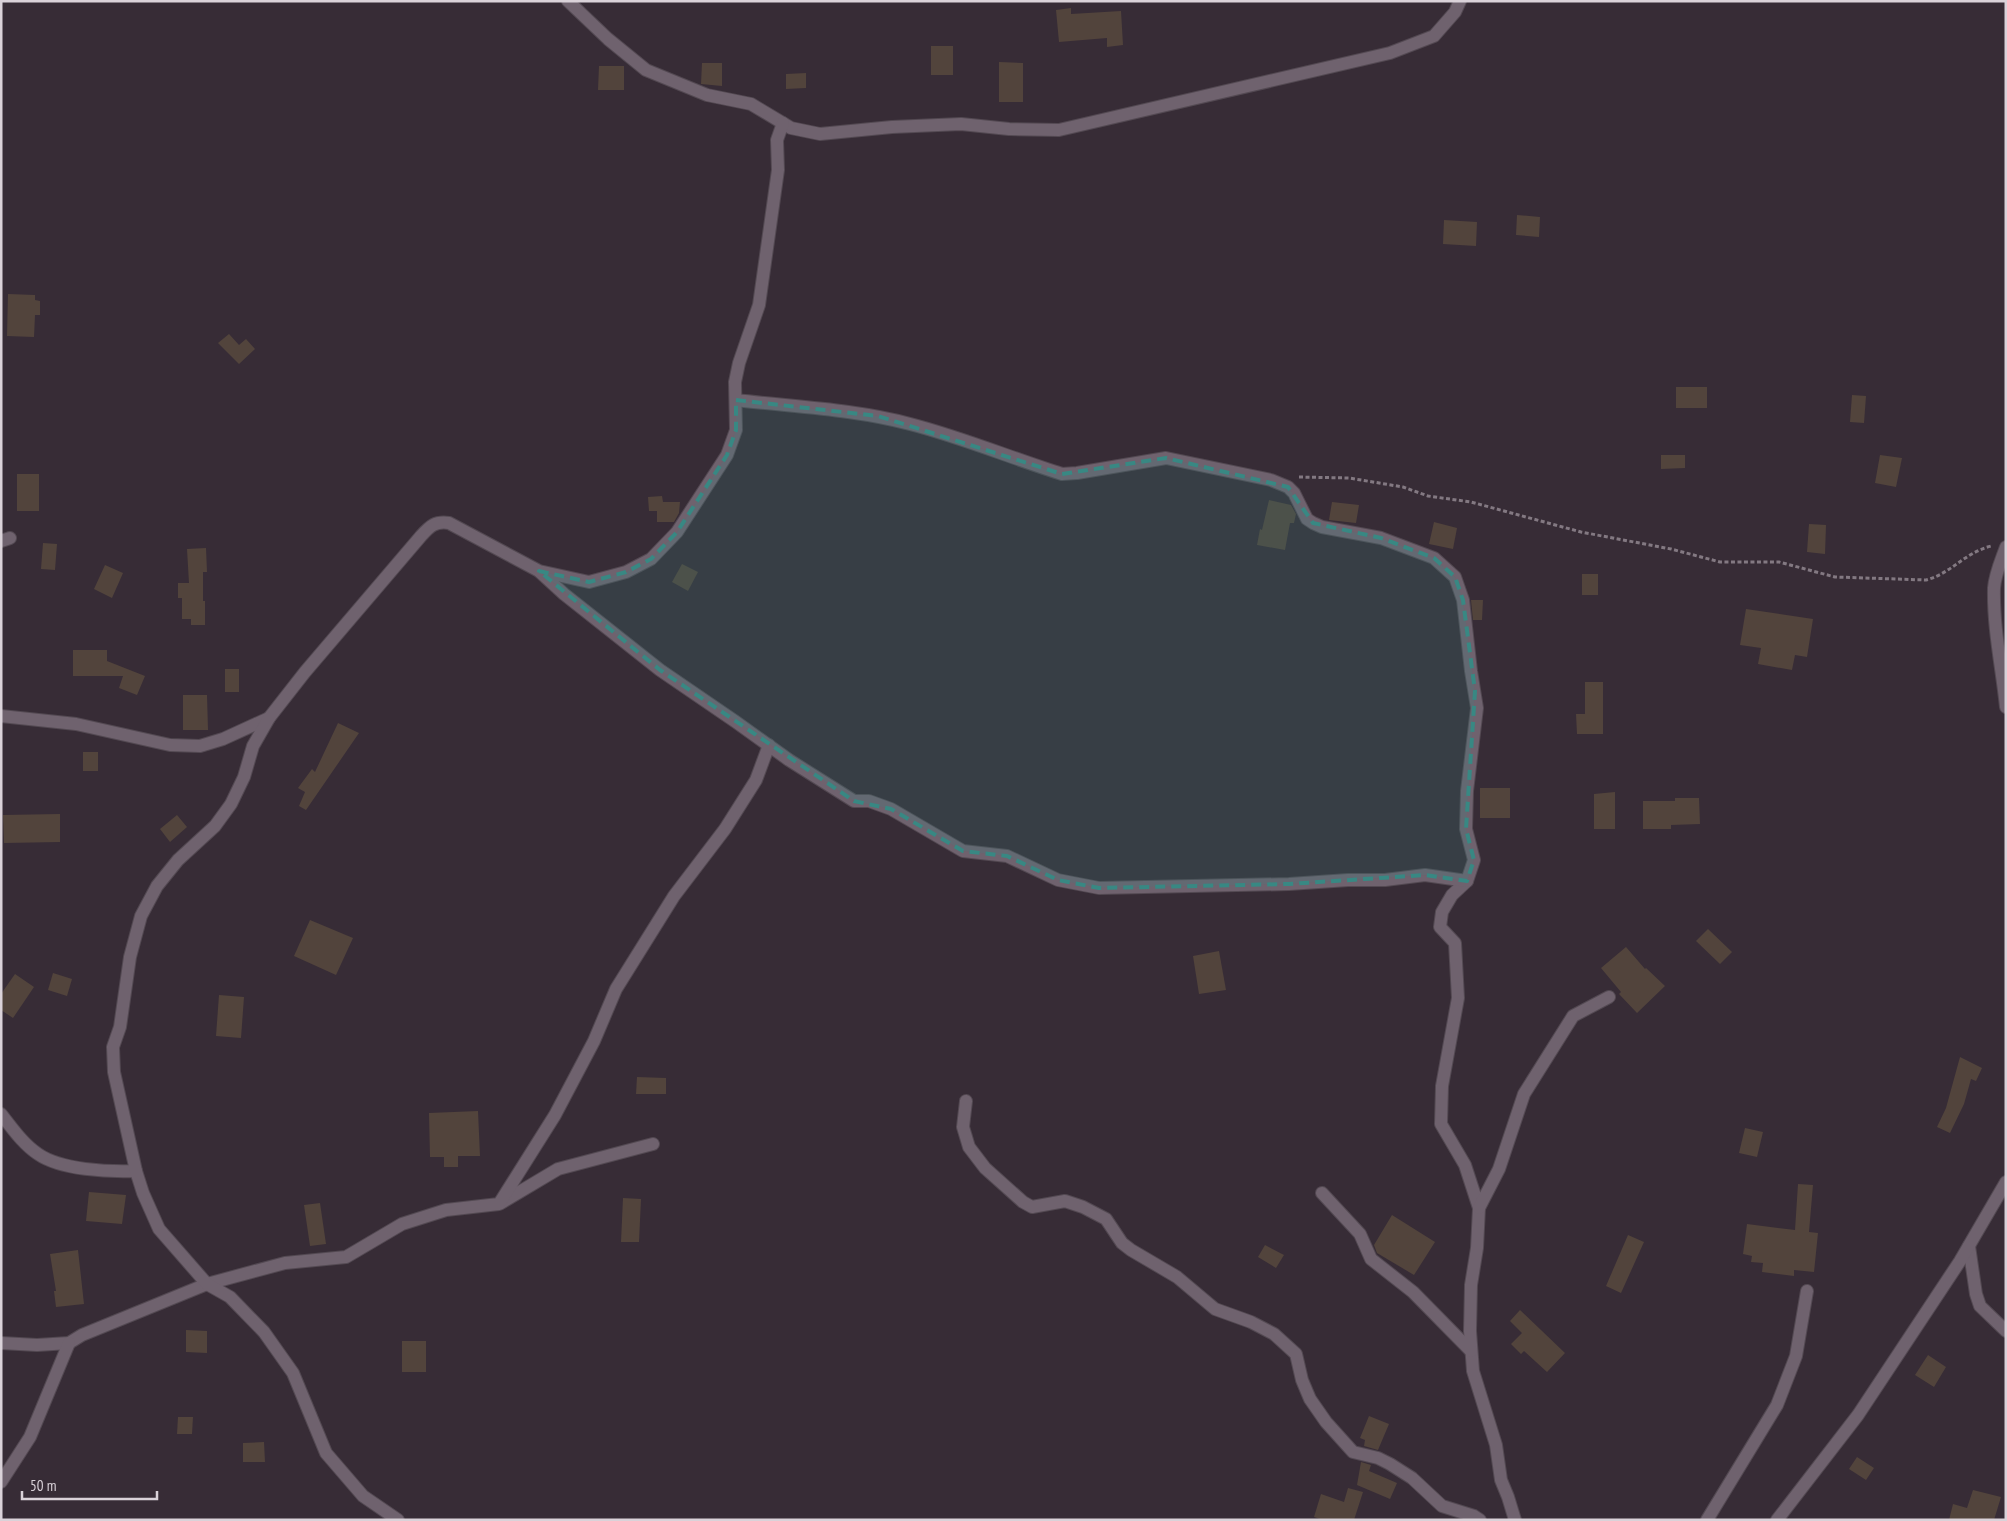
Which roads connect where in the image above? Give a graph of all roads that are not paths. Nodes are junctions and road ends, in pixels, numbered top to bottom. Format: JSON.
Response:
{"nodes":[{"id":1,"x":568,"y":1,"type":"edge"},
{"id":2,"x":1460,"y":1,"type":"edge"},
{"id":3,"x":783,"y":123,"type":"junction"},
{"id":4,"x":736,"y":400,"type":"junction"},
{"id":5,"x":2002,"y":545,"type":"edge"},
{"id":6,"x":540,"y":571,"type":"junction"},
{"id":7,"x":2006,"y":707,"type":"edge"},
{"id":8,"x":1,"y":716,"type":"edge"},
{"id":9,"x":269,"y":718,"type":"junction"},
{"id":10,"x":769,"y":745,"type":"junction"},
{"id":11,"x":1467,"y":881,"type":"junction"},
{"id":12,"x":1609,"y":998,"type":"dead end"},
{"id":13,"x":966,"y":1101,"type":"dead end"},
{"id":14,"x":1,"y":1114,"type":"edge"},
{"id":15,"x":653,"y":1144,"type":"dead end"},
{"id":16,"x":136,"y":1172,"type":"junction"},
{"id":17,"x":2006,"y":1182,"type":"edge"},
{"id":18,"x":1322,"y":1193,"type":"dead end"},
{"id":19,"x":499,"y":1204,"type":"junction"},
{"id":20,"x":1479,"y":1208,"type":"junction"},
{"id":21,"x":1968,"y":1246,"type":"junction"},
{"id":22,"x":207,"y":1284,"type":"junction"},
{"id":23,"x":1807,"y":1291,"type":"dead end"},
{"id":24,"x":2006,"y":1332,"type":"edge"},
{"id":25,"x":1,"y":1343,"type":"edge"},
{"id":26,"x":68,"y":1343,"type":"junction"},
{"id":27,"x":1471,"y":1350,"type":"junction"},
{"id":28,"x":1,"y":1482,"type":"edge"},
{"id":29,"x":398,"y":1520,"type":"edge"},
{"id":30,"x":1480,"y":1520,"type":"edge"},
{"id":31,"x":1515,"y":1520,"type":"edge"},
{"id":32,"x":1707,"y":1520,"type":"edge"},
{"id":33,"x":1777,"y":1520,"type":"edge"}],
"edges":[{"from":1,"to":3,"type":"street"},
{"from":2,"to":3,"type":"street"},
{"from":3,"to":4,"type":"street"},
{"from":4,"to":6,"type":"street"},
{"from":4,"to":11,"type":"street"},
{"from":5,"to":7,"type":"street"},
{"from":6,"to":9,"type":"street"},
{"from":6,"to":10,"type":"street"},
{"from":8,"to":9,"type":"street"},
{"from":9,"to":16,"type":"street"},
{"from":10,"to":11,"type":"street"},
{"from":10,"to":19,"type":"street"},
{"from":11,"to":20,"type":"street"},
{"from":12,"to":20,"type":"street"},
{"from":13,"to":30,"type":"street"},
{"from":14,"to":16,"type":"street"},
{"from":15,"to":19,"type":"street"},
{"from":16,"to":22,"type":"street"},
{"from":17,"to":21,"type":"street"},
{"from":18,"to":27,"type":"street"},
{"from":19,"to":22,"type":"street"},
{"from":20,"to":27,"type":"street"},
{"from":21,"to":24,"type":"street"},
{"from":21,"to":33,"type":"street"},
{"from":22,"to":26,"type":"street"},
{"from":22,"to":29,"type":"street"},
{"from":23,"to":32,"type":"street"},
{"from":25,"to":26,"type":"street"},
{"from":26,"to":28,"type":"street"},
{"from":27,"to":31,"type":"street"}]}
